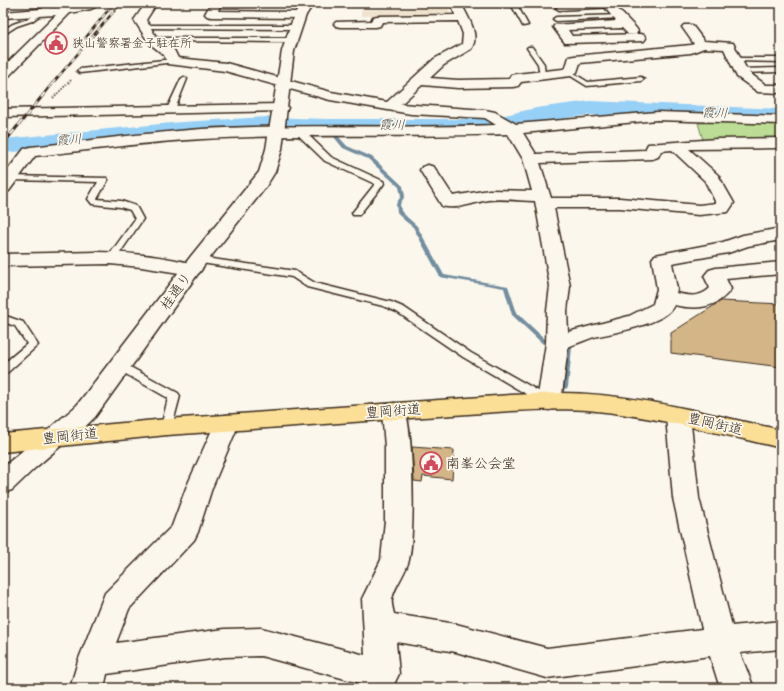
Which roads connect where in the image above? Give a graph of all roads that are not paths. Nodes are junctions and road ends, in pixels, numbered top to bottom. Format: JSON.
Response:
{"nodes":[{"id":1,"x":54,"y":3,"type":"edge"},
{"id":2,"x":95,"y":3,"type":"edge"},
{"id":3,"x":152,"y":3,"type":"edge"},
{"id":4,"x":216,"y":3,"type":"edge"},
{"id":5,"x":309,"y":3,"type":"edge"},
{"id":6,"x":456,"y":4,"type":"edge"},
{"id":7,"x":608,"y":5,"type":"edge"},
{"id":8,"x":559,"y":8,"type":"dead end"},
{"id":9,"x":67,"y":10,"type":"junction"},
{"id":10,"x":44,"y":12,"type":"junction"},
{"id":11,"x":3,"y":15,"type":"edge"},
{"id":12,"x":300,"y":15,"type":"junction"},
{"id":13,"x":462,"y":18,"type":"junction"},
{"id":14,"x":556,"y":19,"type":"dead end"},
{"id":15,"x":623,"y":21,"type":"junction"},
{"id":16,"x":340,"y":24,"type":"dead end"},
{"id":17,"x":525,"y":25,"type":"dead end"},
{"id":18,"x":144,"y":27,"type":"junction"},
{"id":19,"x":295,"y":27,"type":"junction"},
{"id":20,"x":688,"y":27,"type":"dead end"},
{"id":21,"x":3,"y":33,"type":"edge"},
{"id":22,"x":640,"y":38,"type":"junction"},
{"id":23,"x":153,"y":40,"type":"junction"},
{"id":24,"x":292,"y":40,"type":"junction"},
{"id":25,"x":700,"y":44,"type":"junction"},
{"id":26,"x":530,"y":48,"type":"dead end"},
{"id":27,"x":652,"y":52,"type":"junction"},
{"id":28,"x":781,"y":60,"type":"edge"},
{"id":29,"x":173,"y":61,"type":"junction"},
{"id":30,"x":739,"y":65,"type":"junction"},
{"id":31,"x":781,"y":70,"type":"edge"},
{"id":32,"x":80,"y":71,"type":"road end"},
{"id":33,"x":568,"y":72,"type":"junction"},
{"id":34,"x":3,"y":73,"type":"edge"},
{"id":35,"x":543,"y":76,"type":"junction"},
{"id":36,"x":184,"y":79,"type":"dead end"},
{"id":37,"x":641,"y":79,"type":"dead end"},
{"id":38,"x":419,"y":81,"type":"junction"},
{"id":39,"x":284,"y":82,"type":"junction"},
{"id":40,"x":781,"y":89,"type":"edge"},
{"id":41,"x":390,"y":107,"type":"junction"},
{"id":42,"x":171,"y":109,"type":"junction"},
{"id":43,"x":3,"y":113,"type":"edge"},
{"id":44,"x":279,"y":118,"type":"junction"},
{"id":45,"x":781,"y":120,"type":"edge"},
{"id":46,"x":514,"y":129,"type":"junction"},
{"id":47,"x":298,"y":131,"type":"junction"},
{"id":48,"x":781,"y":143,"type":"edge"},
{"id":49,"x":676,"y":146,"type":"junction"},
{"id":50,"x":531,"y":159,"type":"junction"},
{"id":51,"x":428,"y":170,"type":"dead end"},
{"id":52,"x":6,"y":182,"type":"edge"},
{"id":53,"x":543,"y":200,"type":"junction"},
{"id":54,"x":356,"y":213,"type":"dead end"},
{"id":55,"x":781,"y":234,"type":"edge"},
{"id":56,"x":112,"y":258,"type":"junction"},
{"id":57,"x":3,"y":260,"type":"edge"},
{"id":58,"x":195,"y":265,"type":"junction"},
{"id":59,"x":781,"y":268,"type":"edge"},
{"id":60,"x":665,"y":297,"type":"junction"},
{"id":61,"x":3,"y":318,"type":"edge"},
{"id":62,"x":556,"y":343,"type":"junction"},
{"id":63,"x":121,"y":366,"type":"junction"},
{"id":64,"x":3,"y":370,"type":"edge"},
{"id":65,"x":549,"y":402,"type":"junction"},
{"id":66,"x":394,"y":411,"type":"junction"},
{"id":67,"x":678,"y":416,"type":"junction"},
{"id":68,"x":227,"y":423,"type":"junction"},
{"id":69,"x":167,"y":427,"type":"junction"},
{"id":70,"x":54,"y":438,"type":"junction"},
{"id":71,"x":781,"y":439,"type":"edge"},
{"id":72,"x":3,"y":443,"type":"edge"},
{"id":73,"x":3,"y":483,"type":"edge"},
{"id":74,"x":378,"y":625,"type":"junction"},
{"id":75,"x":781,"y":635,"type":"edge"},
{"id":76,"x":720,"y":641,"type":"junction"},
{"id":77,"x":91,"y":674,"type":"edge"},
{"id":78,"x":383,"y":683,"type":"edge"},
{"id":79,"x":737,"y":688,"type":"edge"}],
"edges":[{"from":1,"to":10,"type":"lane"},
{"from":2,"to":9,"type":"street"},
{"from":3,"to":18,"type":"street"},
{"from":4,"to":12,"type":"street"},
{"from":5,"to":12,"type":"street","name":"桂通り"},
{"from":6,"to":13,"type":"street"},
{"from":6,"to":17,"type":"lane"},
{"from":7,"to":8,"type":"lane"},
{"from":7,"to":15,"type":"street"},
{"from":9,"to":10,"type":"street"},
{"from":9,"to":34,"type":"street"},
{"from":10,"to":11,"type":"street"},
{"from":10,"to":21,"type":"lane"},
{"from":12,"to":19,"type":"street","name":"桂通り"},
{"from":13,"to":16,"type":"street"},
{"from":13,"to":38,"type":"street"},
{"from":14,"to":15,"type":"lane"},
{"from":15,"to":22,"type":"street"},
{"from":15,"to":22,"type":"street"},
{"from":18,"to":19,"type":"lane"},
{"from":18,"to":23,"type":"street"},
{"from":19,"to":24,"type":"street","name":"桂通り"},
{"from":20,"to":25,"type":"street"},
{"from":22,"to":27,"type":"street"},
{"from":23,"to":24,"type":"lane"},
{"from":23,"to":29,"type":"street"},
{"from":24,"to":39,"type":"street","name":"桂通り"},
{"from":25,"to":27,"type":"street"},
{"from":25,"to":30,"type":"street"},
{"from":26,"to":35,"type":"lane"},
{"from":27,"to":33,"type":"street"},
{"from":28,"to":30,"type":"lane"},
{"from":29,"to":32,"type":"lane"},
{"from":29,"to":39,"type":"street"},
{"from":30,"to":31,"type":"lane"},
{"from":30,"to":40,"type":"street"},
{"from":33,"to":35,"type":"street"},
{"from":33,"to":37,"type":"lane"},
{"from":35,"to":38,"type":"street"},
{"from":36,"to":42,"type":"lane"},
{"from":38,"to":41,"type":"street"},
{"from":39,"to":41,"type":"street"},
{"from":39,"to":44,"type":"street","name":"桂通り"},
{"from":41,"to":46,"type":"street"},
{"from":42,"to":43,"type":"street"},
{"from":42,"to":44,"type":"street"},
{"from":44,"to":47,"type":"street"},
{"from":44,"to":52,"type":"street"},
{"from":44,"to":58,"type":"street","name":"桂通り"},
{"from":45,"to":46,"type":"street"},
{"from":46,"to":47,"type":"street"},
{"from":46,"to":50,"type":"street"},
{"from":47,"to":54,"type":"lane"},
{"from":48,"to":49,"type":"street"},
{"from":49,"to":50,"type":"street"},
{"from":49,"to":53,"type":"street"},
{"from":50,"to":53,"type":"street"},
{"from":51,"to":53,"type":"street"},
{"from":52,"to":56,"type":"lane"},
{"from":53,"to":62,"type":"street"},
{"from":55,"to":60,"type":"street"},
{"from":56,"to":57,"type":"street"},
{"from":56,"to":58,"type":"street"},
{"from":58,"to":63,"type":"street","name":"桂通り"},
{"from":58,"to":65,"type":"lane"},
{"from":59,"to":60,"type":"street"},
{"from":60,"to":62,"type":"street"},
{"from":61,"to":64,"type":"lane"},
{"from":62,"to":65,"type":"street"},
{"from":63,"to":69,"type":"lane"},
{"from":63,"to":70,"type":"street","name":"桂通り"},
{"from":65,"to":66,"type":"main road","name":"豊岡街道"},
{"from":65,"to":67,"type":"main road","name":"豊岡街道"},
{"from":66,"to":68,"type":"main road","name":"豊岡街道"},
{"from":66,"to":74,"type":"street"},
{"from":67,"to":71,"type":"main road","name":"豊岡街道"},
{"from":67,"to":76,"type":"street"},
{"from":68,"to":69,"type":"main road","name":"豊岡街道"},
{"from":68,"to":77,"type":"street"},
{"from":69,"to":70,"type":"main road","name":"豊岡街道"},
{"from":70,"to":72,"type":"main road","name":"豊岡街道"},
{"from":70,"to":73,"type":"street","name":"桂通り"},
{"from":74,"to":76,"type":"street"},
{"from":74,"to":78,"type":"street"},
{"from":75,"to":76,"type":"street"},
{"from":76,"to":79,"type":"street"},
{"from":77,"to":78,"type":"street"}]}
